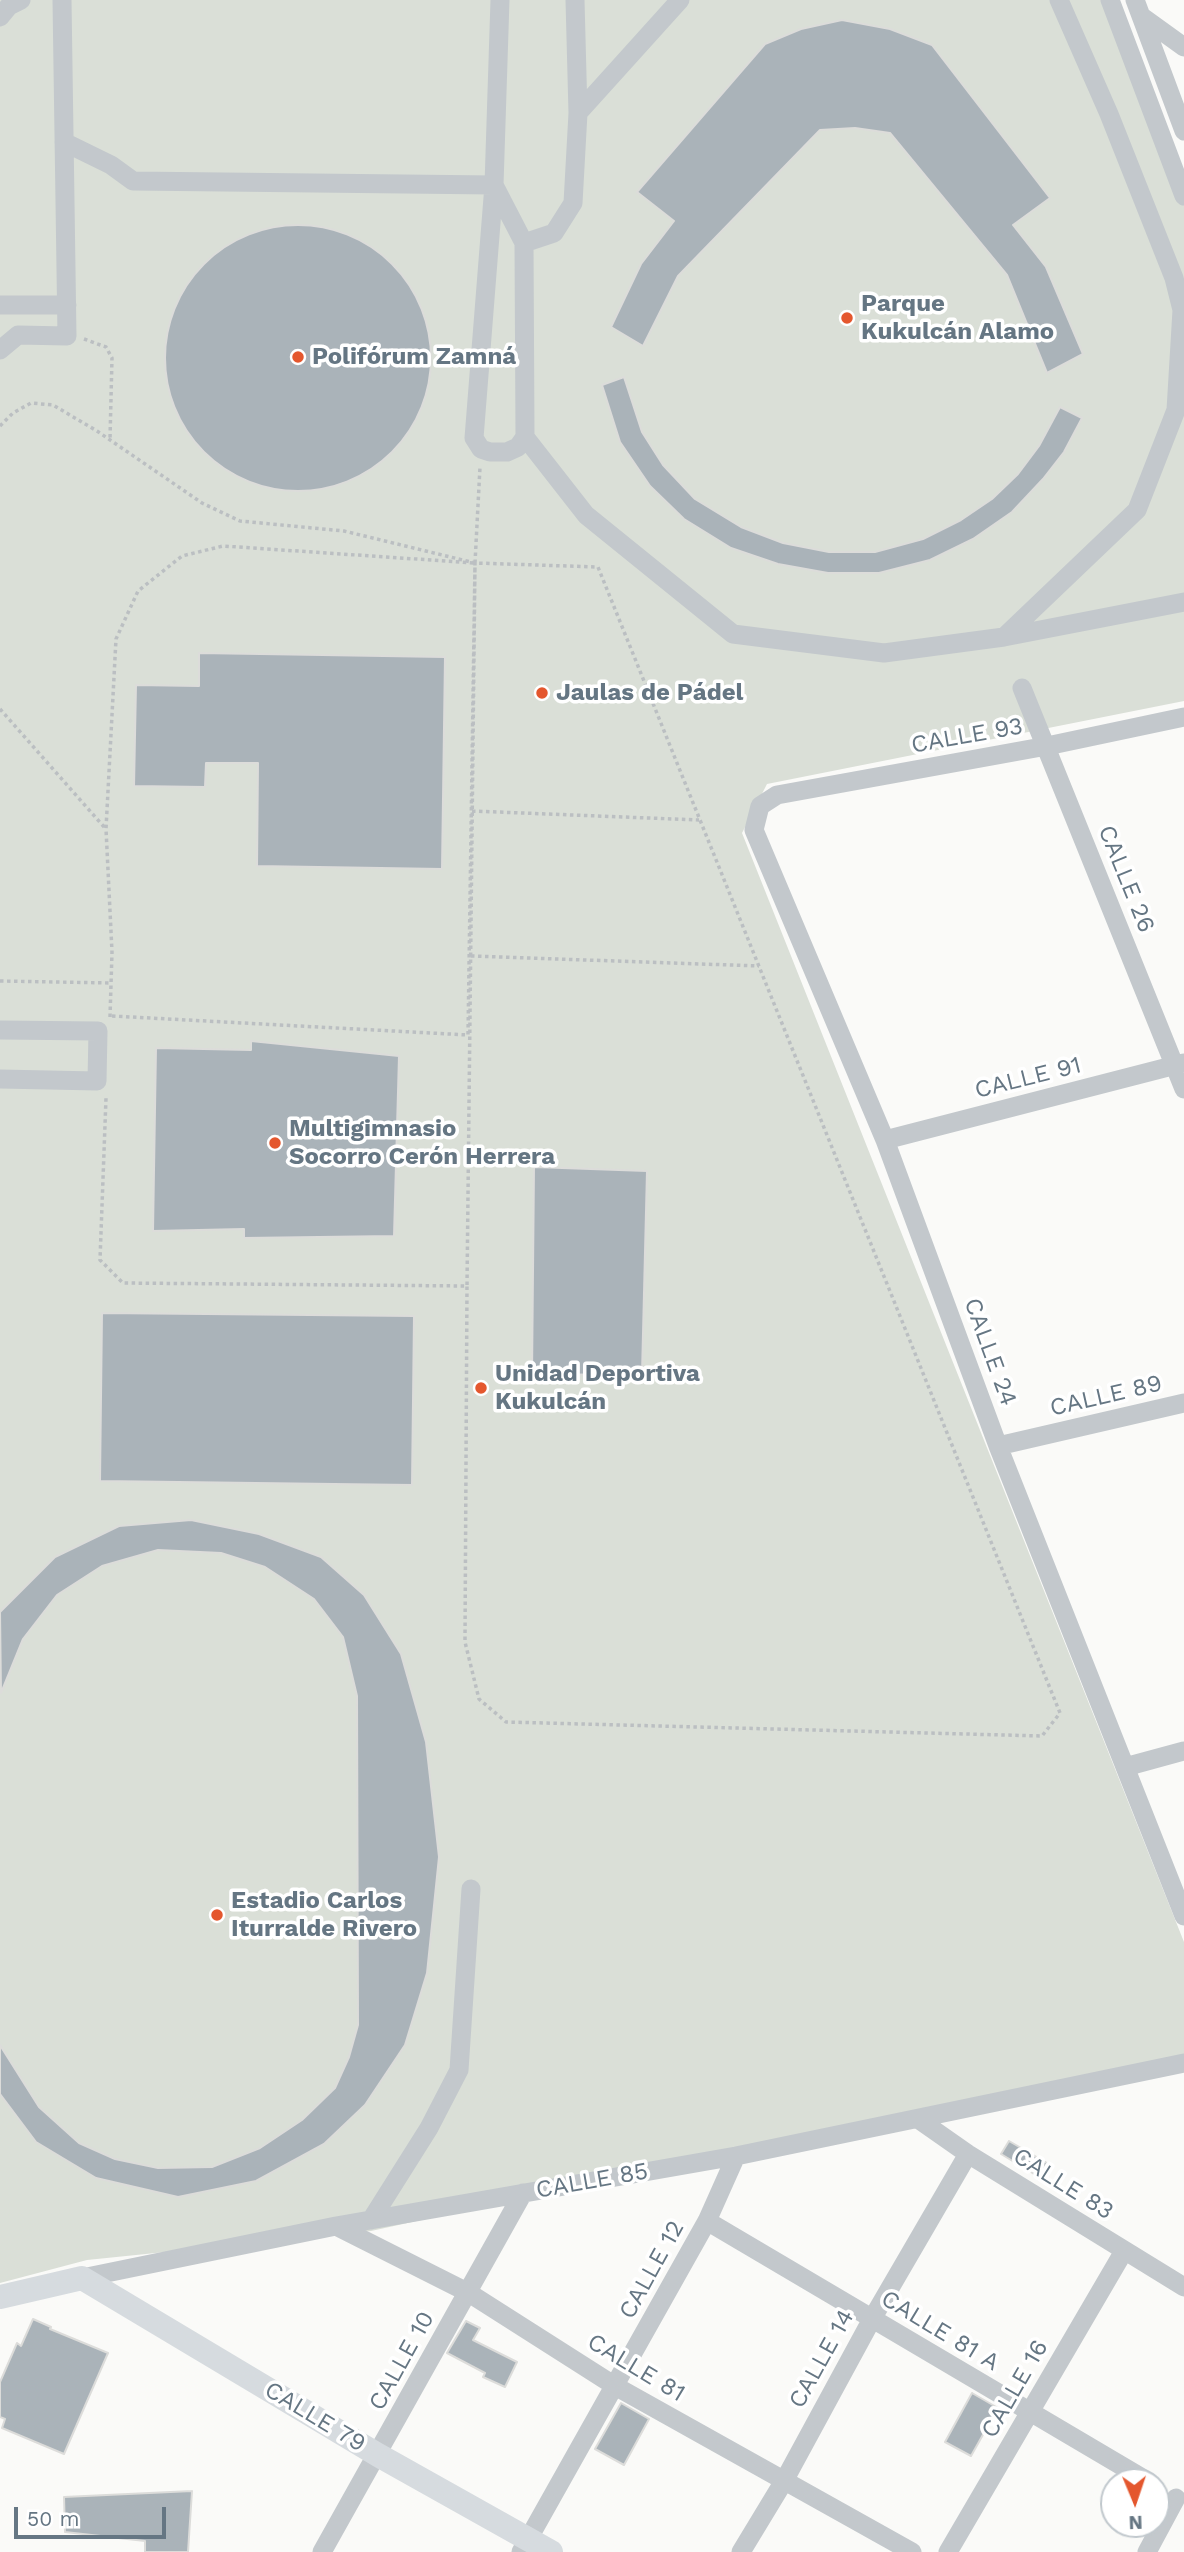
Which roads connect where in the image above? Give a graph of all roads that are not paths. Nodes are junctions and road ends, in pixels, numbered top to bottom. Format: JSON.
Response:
{"nodes":[{"id":1,"x":21,"y":0,"type":"edge"},
{"id":2,"x":62,"y":0,"type":"edge"},
{"id":3,"x":499,"y":0,"type":"edge"},
{"id":4,"x":575,"y":0,"type":"edge"},
{"id":5,"x":680,"y":0,"type":"edge"},
{"id":6,"x":1059,"y":0,"type":"edge"},
{"id":7,"x":1110,"y":0,"type":"edge"},
{"id":8,"x":1138,"y":8,"type":"edge"},
{"id":9,"x":0,"y":17,"type":"edge"},
{"id":10,"x":1184,"y":47,"type":"edge"},
{"id":11,"x":578,"y":113,"type":"junction"},
{"id":12,"x":1184,"y":131,"type":"edge"},
{"id":13,"x":64,"y":142,"type":"junction"},
{"id":14,"x":494,"y":185,"type":"junction"},
{"id":15,"x":1184,"y":196,"type":"edge"},
{"id":16,"x":524,"y":243,"type":"junction"},
{"id":17,"x":1179,"y":276,"type":"edge"},
{"id":18,"x":0,"y":305,"type":"edge"},
{"id":19,"x":67,"y":305,"type":"junction"},
{"id":20,"x":1183,"y":313,"type":"edge"},
{"id":21,"x":0,"y":350,"type":"edge"},
{"id":22,"x":525,"y":437,"type":"junction"},
{"id":23,"x":1184,"y":602,"type":"edge"},
{"id":24,"x":1004,"y":637,"type":"junction"},
{"id":25,"x":1022,"y":688,"type":"dead end"},
{"id":26,"x":1184,"y":717,"type":"edge"},
{"id":27,"x":1047,"y":746,"type":"junction"},
{"id":28,"x":760,"y":806,"type":"joint"},
{"id":29,"x":0,"y":1030,"type":"edge"},
{"id":30,"x":1179,"y":1064,"type":"edge"},
{"id":31,"x":0,"y":1079,"type":"edge"},
{"id":32,"x":1184,"y":1089,"type":"edge"},
{"id":33,"x":885,"y":1140,"type":"junction"},
{"id":34,"x":1184,"y":1403,"type":"edge"},
{"id":35,"x":998,"y":1446,"type":"junction"},
{"id":36,"x":1184,"y":1751,"type":"edge"},
{"id":37,"x":1125,"y":1767,"type":"junction"},
{"id":38,"x":471,"y":1889,"type":"dead end"},
{"id":39,"x":1184,"y":1916,"type":"edge"},
{"id":40,"x":1184,"y":2063,"type":"edge"},
{"id":41,"x":918,"y":2119,"type":"junction"},
{"id":42,"x":968,"y":2154,"type":"junction"},
{"id":43,"x":736,"y":2156,"type":"junction"},
{"id":44,"x":523,"y":2193,"type":"junction"},
{"id":45,"x":370,"y":2220,"type":"junction"},
{"id":46,"x":707,"y":2221,"type":"junction"},
{"id":47,"x":336,"y":2226,"type":"junction"},
{"id":48,"x":1124,"y":2251,"type":"junction"},
{"id":49,"x":82,"y":2278,"type":"junction"},
{"id":50,"x":1184,"y":2287,"type":"edge"},
{"id":51,"x":469,"y":2293,"type":"junction"},
{"id":52,"x":0,"y":2297,"type":"edge"},
{"id":53,"x":872,"y":2319,"type":"junction"},
{"id":54,"x":615,"y":2386,"type":"junction"},
{"id":55,"x":1030,"y":2413,"type":"junction"},
{"id":56,"x":378,"y":2455,"type":"junction"},
{"id":57,"x":1125,"y":2468,"type":"edge"},
{"id":58,"x":784,"y":2481,"type":"junction"},
{"id":59,"x":1180,"y":2500,"type":"edge"},
{"id":60,"x":525,"y":2545,"type":"edge"},
{"id":61,"x":322,"y":2552,"type":"edge"},
{"id":62,"x":551,"y":2552,"type":"edge"},
{"id":63,"x":741,"y":2552,"type":"edge"},
{"id":64,"x":912,"y":2552,"type":"edge"},
{"id":65,"x":948,"y":2552,"type":"edge"},
{"id":66,"x":1147,"y":2552,"type":"edge"}],
"edges":[{"from":1,"to":9,"type":"street"},
{"from":2,"to":13,"type":"street"},
{"from":3,"to":14,"type":"street"},
{"from":4,"to":11,"type":"street"},
{"from":5,"to":11,"type":"street"},
{"from":6,"to":17,"type":"street"},
{"from":7,"to":15,"type":"street"},
{"from":8,"to":10,"type":"street"},
{"from":8,"to":12,"type":"street"},
{"from":11,"to":16,"type":"street"},
{"from":13,"to":14,"type":"street"},
{"from":13,"to":19,"type":"street"},
{"from":14,"to":16,"type":"street"},
{"from":14,"to":22,"type":"street"},
{"from":16,"to":22,"type":"street"},
{"from":17,"to":20,"type":"street"},
{"from":18,"to":19,"type":"street"},
{"from":19,"to":21,"type":"street"},
{"from":20,"to":24,"type":"street"},
{"from":22,"to":24,"type":"street"},
{"from":23,"to":24,"type":"street"},
{"from":25,"to":27,"type":"street","name":"CALLE 26"},
{"from":26,"to":27,"type":"street","name":"CALLE 93"},
{"from":27,"to":28,"type":"street","name":"CALLE 93"},
{"from":27,"to":30,"type":"street","name":"CALLE 26"},
{"from":28,"to":33,"type":"street","name":"CALLE 24"},
{"from":29,"to":31,"type":"street"},
{"from":30,"to":32,"type":"street","name":"CALLE 26"},
{"from":30,"to":33,"type":"street","name":"CALLE 91"},
{"from":33,"to":35,"type":"street","name":"CALLE 24"},
{"from":34,"to":35,"type":"street","name":"CALLE 89"},
{"from":35,"to":37,"type":"street","name":"CALLE 24"},
{"from":36,"to":37,"type":"street"},
{"from":37,"to":39,"type":"street","name":"CALLE 24"},
{"from":38,"to":45,"type":"street"},
{"from":40,"to":41,"type":"street","name":"CALLE 85"},
{"from":41,"to":42,"type":"street","name":"CALLE 83"},
{"from":41,"to":43,"type":"street","name":"CALLE 85"},
{"from":42,"to":48,"type":"street","name":"CALLE 83"},
{"from":42,"to":53,"type":"street","name":"CALLE 14"},
{"from":43,"to":44,"type":"street","name":"CALLE 85"},
{"from":43,"to":46,"type":"street","name":"CALLE 12"},
{"from":44,"to":45,"type":"street","name":"CALLE 85"},
{"from":44,"to":51,"type":"street","name":"CALLE 10"},
{"from":45,"to":47,"type":"street","name":"CALLE 85"},
{"from":46,"to":53,"type":"street","name":"CALLE 81 A"},
{"from":46,"to":54,"type":"street","name":"CALLE 12"},
{"from":47,"to":49,"type":"street","name":"CALLE 85"},
{"from":47,"to":51,"type":"street","name":"CALLE 81"},
{"from":48,"to":50,"type":"street","name":"CALLE 83"},
{"from":48,"to":55,"type":"street","name":"CALLE 16"},
{"from":49,"to":52,"type":"main road","name":"CALLE 85"},
{"from":49,"to":56,"type":"main road","name":"CALLE 79"},
{"from":51,"to":54,"type":"street","name":"CALLE 81"},
{"from":51,"to":56,"type":"street","name":"CALLE 10"},
{"from":53,"to":55,"type":"street","name":"CALLE 81 A"},
{"from":53,"to":58,"type":"street","name":"CALLE 14"},
{"from":54,"to":58,"type":"street","name":"CALLE 81"},
{"from":54,"to":60,"type":"street","name":"CALLE 12"},
{"from":55,"to":57,"type":"street","name":"CALLE 81 A"},
{"from":55,"to":65,"type":"street","name":"CALLE 16"},
{"from":56,"to":60,"type":"main road","name":"CALLE 79"},
{"from":56,"to":61,"type":"street","name":"CALLE 10"},
{"from":58,"to":63,"type":"street","name":"CALLE 14"},
{"from":58,"to":64,"type":"street","name":"CALLE 81"},
{"from":59,"to":66,"type":"street"},
{"from":60,"to":62,"type":"main road","name":"CALLE 79"}]}
